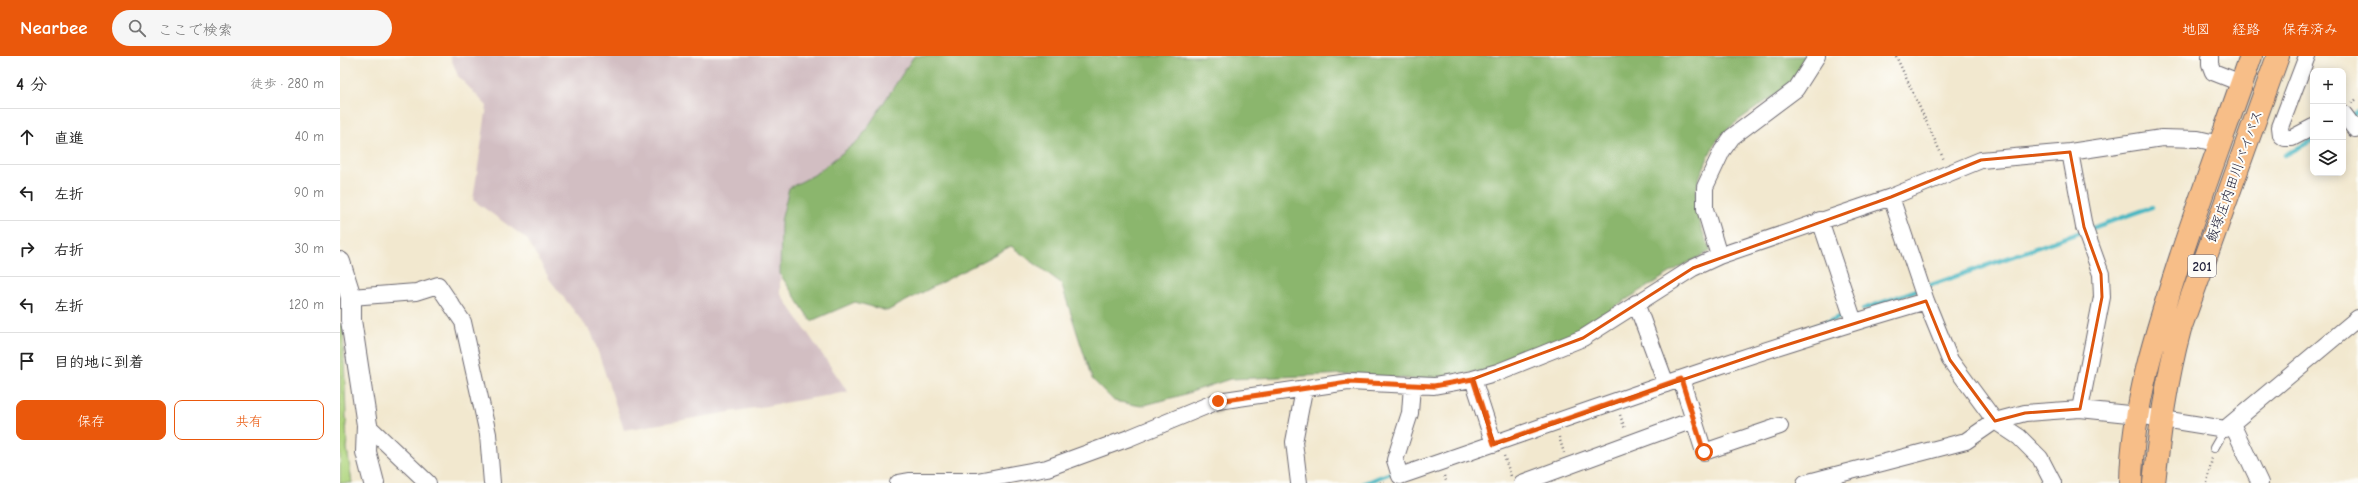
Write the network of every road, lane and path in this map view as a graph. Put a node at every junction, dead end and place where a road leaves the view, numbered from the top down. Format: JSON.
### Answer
{"nodes":[{"id":1,"x":1817,"y":56,"type":"edge"},
{"id":2,"x":1896,"y":56,"type":"edge"},
{"id":3,"x":2210,"y":56,"type":"edge"},
{"id":4,"x":2251,"y":56,"type":"edge"},
{"id":5,"x":2278,"y":56,"type":"edge"},
{"id":6,"x":2307,"y":56,"type":"edge"},
{"id":7,"x":2241,"y":83,"type":"junction"},
{"id":8,"x":2310,"y":129,"type":"edge"},
{"id":9,"x":2220,"y":144,"type":"junction"},
{"id":10,"x":2070,"y":152,"type":"junction"},
{"id":11,"x":1949,"y":171,"type":"junction"},
{"id":12,"x":1891,"y":197,"type":"junction"},
{"id":13,"x":1820,"y":220,"type":"junction"},
{"id":14,"x":1719,"y":256,"type":"junction"},
{"id":15,"x":340,"y":262,"type":"edge"},
{"id":16,"x":1924,"y":293,"type":"junction"},
{"id":17,"x":351,"y":297,"type":"junction"},
{"id":18,"x":1636,"y":303,"type":"junction"},
{"id":19,"x":2358,"y":318,"type":"edge"},
{"id":20,"x":1854,"y":322,"type":"junction"},
{"id":21,"x":1473,"y":379,"type":"junction"},
{"id":22,"x":1681,"y":379,"type":"junction"},
{"id":23,"x":1664,"y":381,"type":"junction"},
{"id":24,"x":1412,"y":385,"type":"junction"},
{"id":25,"x":1304,"y":390,"type":"junction"},
{"id":26,"x":1615,"y":402,"type":"junction"},
{"id":27,"x":2080,"y":409,"type":"junction"},
{"id":28,"x":2138,"y":415,"type":"junction"},
{"id":29,"x":1693,"y":420,"type":"junction"},
{"id":30,"x":2160,"y":420,"type":"junction"},
{"id":31,"x":1995,"y":421,"type":"junction"},
{"id":32,"x":1554,"y":423,"type":"junction"},
{"id":33,"x":367,"y":425,"type":"junction"},
{"id":34,"x":1780,"y":426,"type":"dead end"},
{"id":35,"x":2228,"y":426,"type":"junction"},
{"id":36,"x":1494,"y":440,"type":"junction"},
{"id":37,"x":1630,"y":444,"type":"junction"},
{"id":38,"x":2214,"y":448,"type":"joint"},
{"id":39,"x":1568,"y":466,"type":"junction"},
{"id":40,"x":1007,"y":480,"type":"edge"},
{"id":41,"x":374,"y":483,"type":"edge"},
{"id":42,"x":428,"y":483,"type":"edge"},
{"id":43,"x":492,"y":483,"type":"edge"},
{"id":44,"x":898,"y":483,"type":"edge"},
{"id":45,"x":1299,"y":483,"type":"edge"},
{"id":46,"x":1513,"y":483,"type":"edge"},
{"id":47,"x":1522,"y":483,"type":"edge"},
{"id":48,"x":1805,"y":483,"type":"edge"},
{"id":49,"x":2053,"y":483,"type":"edge"},
{"id":50,"x":2130,"y":483,"type":"edge"},
{"id":51,"x":2154,"y":483,"type":"edge"},
{"id":52,"x":2207,"y":483,"type":"edge"},
{"id":53,"x":2260,"y":483,"type":"edge"}],
"edges":[{"from":1,"to":14,"type":"street"},
{"from":2,"to":11,"type":"path"},
{"from":3,"to":7,"type":"street"},
{"from":4,"to":7,"type":"highway","name":"飯塚庄内田川バイパス","number":"201"},
{"from":5,"to":30,"type":"highway","name":"飯塚庄内田川バイパス","number":"201"},
{"from":6,"to":8,"type":"street"},
{"from":7,"to":9,"type":"highway","name":"飯塚庄内田川バイパス","number":"201"},
{"from":9,"to":10,"type":"street"},
{"from":9,"to":28,"type":"highway","name":"飯塚庄内田川バイパス","number":"201"},
{"from":10,"to":11,"type":"street"},
{"from":10,"to":27,"type":"street"},
{"from":11,"to":12,"type":"street"},
{"from":12,"to":13,"type":"street"},
{"from":12,"to":16,"type":"street"},
{"from":13,"to":14,"type":"street"},
{"from":13,"to":20,"type":"street"},
{"from":14,"to":18,"type":"street"},
{"from":15,"to":17,"type":"street"},
{"from":16,"to":20,"type":"street"},
{"from":16,"to":31,"type":"street"},
{"from":17,"to":33,"type":"street"},
{"from":17,"to":43,"type":"street"},
{"from":18,"to":21,"type":"street"},
{"from":18,"to":23,"type":"street"},
{"from":19,"to":35,"type":"street"},
{"from":20,"to":22,"type":"street"},
{"from":21,"to":24,"type":"street"},
{"from":21,"to":36,"type":"street"},
{"from":22,"to":23,"type":"street"},
{"from":22,"to":29,"type":"street"},
{"from":23,"to":26,"type":"street"},
{"from":24,"to":25,"type":"street"},
{"from":24,"to":36,"type":"street"},
{"from":25,"to":40,"type":"street"},
{"from":25,"to":45,"type":"street"},
{"from":26,"to":32,"type":"street"},
{"from":26,"to":37,"type":"path"},
{"from":27,"to":28,"type":"street"},
{"from":27,"to":31,"type":"street"},
{"from":28,"to":30,"type":"street"},
{"from":28,"to":50,"type":"highway","name":"飯塚庄内田川バイパス","number":"201"},
{"from":29,"to":34,"type":"street"},
{"from":29,"to":37,"type":"street"},
{"from":30,"to":35,"type":"street"},
{"from":30,"to":51,"type":"highway","name":"飯塚庄内田川バイパス","number":"201"},
{"from":31,"to":48,"type":"street"},
{"from":31,"to":49,"type":"street"},
{"from":32,"to":36,"type":"street"},
{"from":32,"to":39,"type":"path"},
{"from":33,"to":41,"type":"street"},
{"from":33,"to":42,"type":"street"},
{"from":35,"to":38,"type":"lane"},
{"from":35,"to":53,"type":"street"},
{"from":36,"to":46,"type":"path"},
{"from":37,"to":39,"type":"street"},
{"from":38,"to":52,"type":"path"},
{"from":39,"to":47,"type":"street"},
{"from":40,"to":44,"type":"street"}]}
